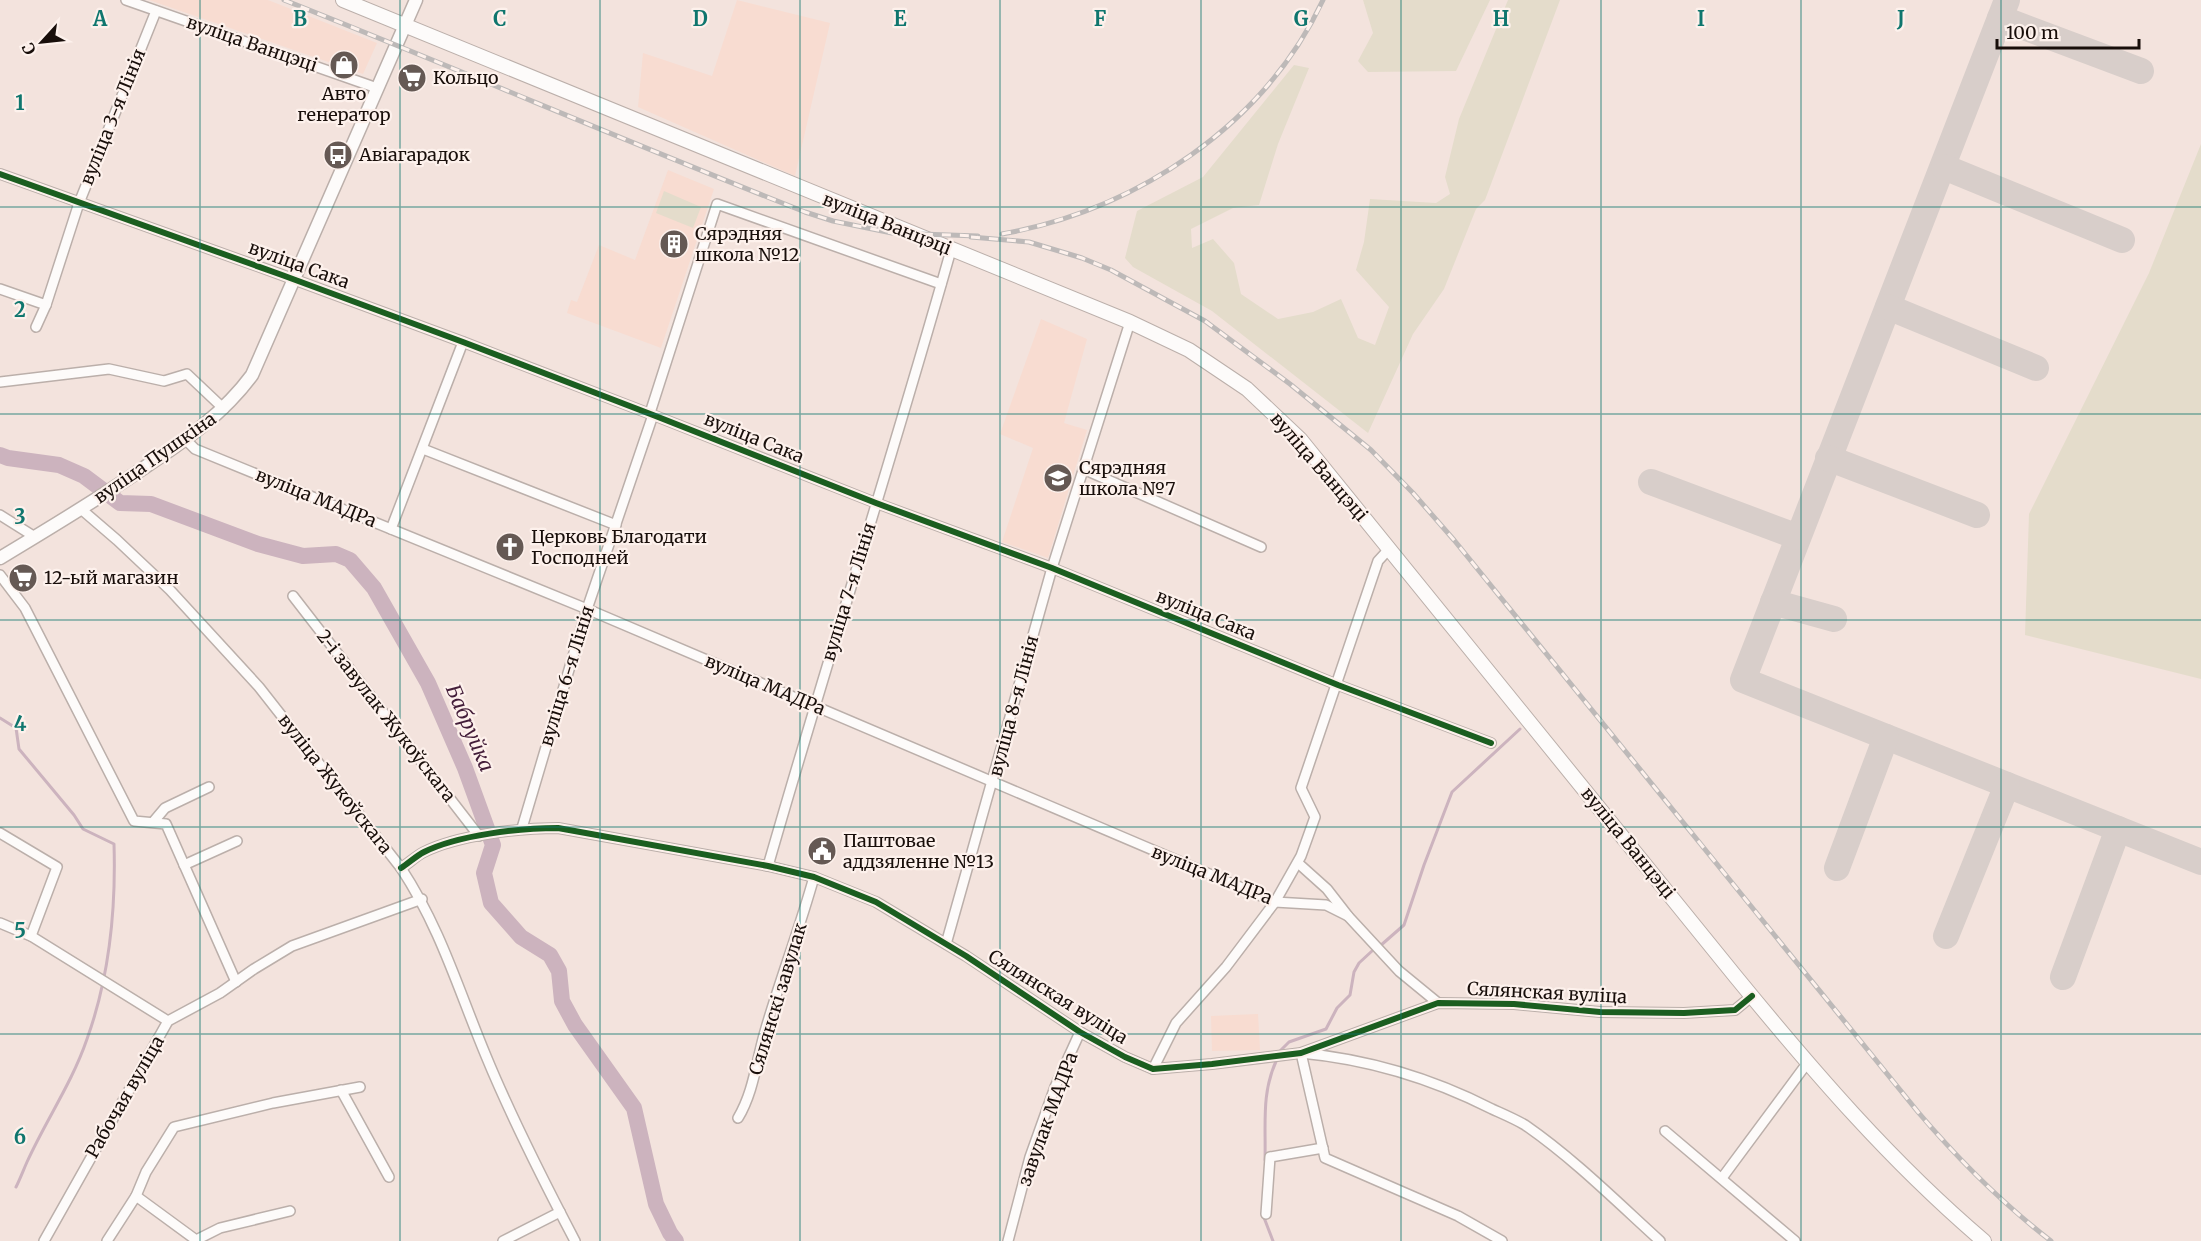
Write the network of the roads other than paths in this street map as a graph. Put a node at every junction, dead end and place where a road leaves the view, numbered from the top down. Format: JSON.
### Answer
{"nodes":[{"id":1,"x":126,"y":0,"type":"edge"},
{"id":2,"x":343,"y":0,"type":"edge"},
{"id":3,"x":416,"y":0,"type":"edge"},
{"id":4,"x":156,"y":11,"type":"junction"},
{"id":5,"x":404,"y":26,"type":"junction"},
{"id":6,"x":377,"y":88,"type":"junction"},
{"id":7,"x":0,"y":174,"type":"edge"},
{"id":8,"x":79,"y":202,"type":"junction"},
{"id":9,"x":717,"y":204,"type":"joint"},
{"id":10,"x":951,"y":250,"type":"junction"},
{"id":11,"x":294,"y":279,"type":"junction"},
{"id":12,"x":941,"y":284,"type":"junction"},
{"id":13,"x":0,"y":289,"type":"edge"},
{"id":14,"x":46,"y":305,"type":"junction"},
{"id":15,"x":1130,"y":322,"type":"junction"},
{"id":16,"x":36,"y":327,"type":"dead end"},
{"id":17,"x":463,"y":342,"type":"junction"},
{"id":18,"x":0,"y":382,"type":"edge"},
{"id":19,"x":224,"y":409,"type":"junction"},
{"id":20,"x":652,"y":414,"type":"junction"},
{"id":21,"x":186,"y":440,"type":"junction"},
{"id":22,"x":423,"y":449,"type":"junction"},
{"id":23,"x":1083,"y":470,"type":"junction"},
{"id":24,"x":876,"y":503,"type":"junction"},
{"id":25,"x":81,"y":509,"type":"junction"},
{"id":26,"x":0,"y":514,"type":"edge"},
{"id":27,"x":616,"y":525,"type":"junction"},
{"id":28,"x":391,"y":529,"type":"junction"},
{"id":29,"x":35,"y":537,"type":"junction"},
{"id":30,"x":1261,"y":547,"type":"dead end"},
{"id":31,"x":1389,"y":549,"type":"junction"},
{"id":32,"x":0,"y":558,"type":"edge"},
{"id":33,"x":1052,"y":568,"type":"junction"},
{"id":34,"x":0,"y":575,"type":"edge"},
{"id":35,"x":293,"y":596,"type":"dead end"},
{"id":36,"x":587,"y":609,"type":"junction"},
{"id":37,"x":1338,"y":685,"type":"junction"},
{"id":38,"x":813,"y":706,"type":"junction"},
{"id":39,"x":1491,"y":743,"type":"dead end"},
{"id":40,"x":992,"y":783,"type":"junction"},
{"id":41,"x":208,"y":787,"type":"dead end"},
{"id":42,"x":154,"y":821,"type":"junction"},
{"id":43,"x":522,"y":828,"type":"junction"},
{"id":44,"x":0,"y":833,"type":"edge"},
{"id":45,"x":479,"y":836,"type":"junction"},
{"id":46,"x":237,"y":841,"type":"dead end"},
{"id":47,"x":1298,"y":863,"type":"junction"},
{"id":48,"x":184,"y":865,"type":"junction"},
{"id":49,"x":768,"y":866,"type":"junction"},
{"id":50,"x":401,"y":868,"type":"junction"},
{"id":51,"x":814,"y":877,"type":"junction"},
{"id":52,"x":422,"y":899,"type":"junction"},
{"id":53,"x":1275,"y":902,"type":"junction"},
{"id":54,"x":1348,"y":916,"type":"junction"},
{"id":55,"x":0,"y":923,"type":"edge"},
{"id":56,"x":31,"y":936,"type":"junction"},
{"id":57,"x":946,"y":944,"type":"junction"},
{"id":58,"x":236,"y":982,"type":"junction"},
{"id":59,"x":1752,"y":996,"type":"junction"},
{"id":60,"x":1438,"y":1003,"type":"junction"},
{"id":61,"x":168,"y":1021,"type":"junction"},
{"id":62,"x":1080,"y":1032,"type":"junction"},
{"id":63,"x":1301,"y":1053,"type":"junction"},
{"id":64,"x":1808,"y":1062,"type":"junction"},
{"id":65,"x":1153,"y":1069,"type":"junction"},
{"id":66,"x":360,"y":1087,"type":"dead end"},
{"id":67,"x":340,"y":1090,"type":"junction"},
{"id":68,"x":738,"y":1118,"type":"dead end"},
{"id":69,"x":1665,"y":1131,"type":"dead end"},
{"id":70,"x":1323,"y":1148,"type":"junction"},
{"id":71,"x":389,"y":1177,"type":"dead end"},
{"id":72,"x":1722,"y":1178,"type":"junction"},
{"id":73,"x":136,"y":1196,"type":"junction"},
{"id":74,"x":290,"y":1211,"type":"dead end"},
{"id":75,"x":560,"y":1212,"type":"junction"},
{"id":76,"x":1266,"y":1214,"type":"dead end"},
{"id":77,"x":44,"y":1241,"type":"edge"},
{"id":78,"x":107,"y":1241,"type":"edge"},
{"id":79,"x":196,"y":1241,"type":"edge"},
{"id":80,"x":503,"y":1241,"type":"edge"},
{"id":81,"x":575,"y":1241,"type":"edge"},
{"id":82,"x":1008,"y":1241,"type":"edge"},
{"id":83,"x":1502,"y":1241,"type":"edge"},
{"id":84,"x":1660,"y":1241,"type":"edge"},
{"id":85,"x":1795,"y":1241,"type":"edge"},
{"id":86,"x":1984,"y":1241,"type":"edge"}],
"edges":[{"from":1,"to":4,"type":"street","name":"вуліца Ванцэці"},
{"from":2,"to":5,"type":"main road","name":"вуліца Ванцэці"},
{"from":3,"to":5,"type":"main road","name":"вуліца Пушкіна"},
{"from":4,"to":6,"type":"street","name":"вуліца Ванцэці"},
{"from":4,"to":8,"type":"street","name":"вуліца 3-я Лінія"},
{"from":5,"to":6,"type":"main road","name":"вуліца Пушкіна"},
{"from":5,"to":10,"type":"main road","name":"вуліца Ванцэці"},
{"from":6,"to":11,"type":"main road","name":"вуліца Пушкіна"},
{"from":7,"to":8,"type":"street","name":"вуліца Сака"},
{"from":8,"to":11,"type":"street","name":"вуліца Сака"},
{"from":8,"to":14,"type":"street","name":"вуліца 3-я Лінія"},
{"from":9,"to":12,"type":"street","name":"вуліца Ванцэці"},
{"from":9,"to":20,"type":"street","name":"вуліца 6-я Лінія"},
{"from":10,"to":12,"type":"street","name":"вуліца 7-я Лінія"},
{"from":10,"to":15,"type":"main road","name":"вуліца Ванцэці"},
{"from":11,"to":17,"type":"street","name":"вуліца Сака"},
{"from":11,"to":19,"type":"main road","name":"вуліца Пушкіна"},
{"from":12,"to":24,"type":"street","name":"вуліца 7-я Лінія"},
{"from":13,"to":14,"type":"street"},
{"from":14,"to":16,"type":"street","name":"вуліца 3-я Лінія"},
{"from":15,"to":23,"type":"street","name":"вуліца 8-я Лінія"},
{"from":15,"to":31,"type":"main road","name":"вуліца Ванцэці"},
{"from":17,"to":20,"type":"street","name":"вуліца Сака"},
{"from":17,"to":22,"type":"street"},
{"from":18,"to":19,"type":"street"},
{"from":19,"to":21,"type":"main road","name":"вуліца Пушкіна"},
{"from":20,"to":24,"type":"street","name":"вуліца Сака"},
{"from":20,"to":27,"type":"street","name":"вуліца 6-я Лінія"},
{"from":21,"to":25,"type":"main road","name":"вуліца Пушкіна"},
{"from":21,"to":28,"type":"street","name":"вуліца МАДРа"},
{"from":22,"to":27,"type":"street"},
{"from":22,"to":28,"type":"street"},
{"from":23,"to":30,"type":"street"},
{"from":23,"to":33,"type":"street","name":"вуліца 8-я Лінія"},
{"from":24,"to":33,"type":"street","name":"вуліца Сака"},
{"from":24,"to":38,"type":"street","name":"вуліца 7-я Лінія"},
{"from":25,"to":29,"type":"main road","name":"вуліца Пушкіна"},
{"from":25,"to":50,"type":"street","name":"вуліца Жукоўскага"},
{"from":26,"to":29,"type":"street"},
{"from":27,"to":36,"type":"street","name":"вуліца 6-я Лінія"},
{"from":28,"to":36,"type":"street","name":"вуліца МАДРа"},
{"from":29,"to":32,"type":"main road","name":"вуліца Пушкіна"},
{"from":31,"to":37,"type":"street"},
{"from":31,"to":59,"type":"main road","name":"вуліца Ванцэці"},
{"from":33,"to":37,"type":"street","name":"вуліца Сака"},
{"from":33,"to":40,"type":"street","name":"вуліца 8-я Лінія"},
{"from":34,"to":42,"type":"street"},
{"from":35,"to":45,"type":"street","name":"2-і завулак Жукоўскага"},
{"from":36,"to":38,"type":"street","name":"вуліца МАДРа"},
{"from":36,"to":43,"type":"street","name":"вуліца 6-я Лінія"},
{"from":37,"to":39,"type":"street","name":"вуліца Сака"},
{"from":37,"to":47,"type":"street"},
{"from":38,"to":40,"type":"street","name":"вуліца МАДРа"},
{"from":38,"to":49,"type":"street","name":"вуліца 7-я Лінія"},
{"from":40,"to":53,"type":"street","name":"вуліца МАДРа"},
{"from":40,"to":57,"type":"street","name":"вуліца 8-я Лінія"},
{"from":41,"to":42,"type":"street"},
{"from":42,"to":48,"type":"street"},
{"from":43,"to":45,"type":"street","name":"Сялянская вуліца"},
{"from":43,"to":49,"type":"street","name":"Сялянская вуліца"},
{"from":44,"to":56,"type":"street"},
{"from":45,"to":50,"type":"street","name":"Сялянская вуліца"},
{"from":46,"to":48,"type":"street"},
{"from":47,"to":53,"type":"street"},
{"from":47,"to":54,"type":"street","name":"вуліца МАДРа"},
{"from":48,"to":58,"type":"street"},
{"from":49,"to":51,"type":"street","name":"Сялянская вуліца"},
{"from":50,"to":52,"type":"street","name":"вуліца Жукоўскага"},
{"from":51,"to":57,"type":"street","name":"Сялянская вуліца"},
{"from":51,"to":68,"type":"street","name":"Сялянскі завулак"},
{"from":52,"to":58,"type":"street","name":"Рабочая вуліца"},
{"from":52,"to":75,"type":"street","name":"вуліца Жукоўскага"},
{"from":53,"to":54,"type":"street","name":"вуліца МАДРа"},
{"from":53,"to":65,"type":"street"},
{"from":54,"to":60,"type":"street","name":"вуліца МАДРа"},
{"from":55,"to":56,"type":"street"},
{"from":56,"to":61,"type":"street"},
{"from":57,"to":62,"type":"street","name":"Сялянская вуліца"},
{"from":58,"to":61,"type":"street","name":"Рабочая вуліца"},
{"from":59,"to":60,"type":"street","name":"Сялянская вуліца"},
{"from":59,"to":64,"type":"main road","name":"вуліца Ванцэці"},
{"from":60,"to":63,"type":"street","name":"Сялянская вуліца"},
{"from":61,"to":77,"type":"street","name":"Рабочая вуліца"},
{"from":62,"to":65,"type":"street","name":"Сялянская вуліца"},
{"from":62,"to":82,"type":"street","name":"завулак МАДРа"},
{"from":63,"to":65,"type":"street","name":"Сялянская вуліца"},
{"from":63,"to":70,"type":"street"},
{"from":63,"to":84,"type":"street"},
{"from":64,"to":72,"type":"street"},
{"from":64,"to":86,"type":"main road","name":"вуліца Ванцэці"},
{"from":66,"to":67,"type":"street"},
{"from":67,"to":71,"type":"street"},
{"from":67,"to":73,"type":"street"},
{"from":69,"to":72,"type":"street"},
{"from":70,"to":76,"type":"street"},
{"from":70,"to":83,"type":"street"},
{"from":72,"to":85,"type":"street"},
{"from":73,"to":78,"type":"street"},
{"from":73,"to":79,"type":"street"},
{"from":74,"to":79,"type":"street"},
{"from":75,"to":80,"type":"street"},
{"from":75,"to":81,"type":"street","name":"вуліца Жукоўскага"}]}
